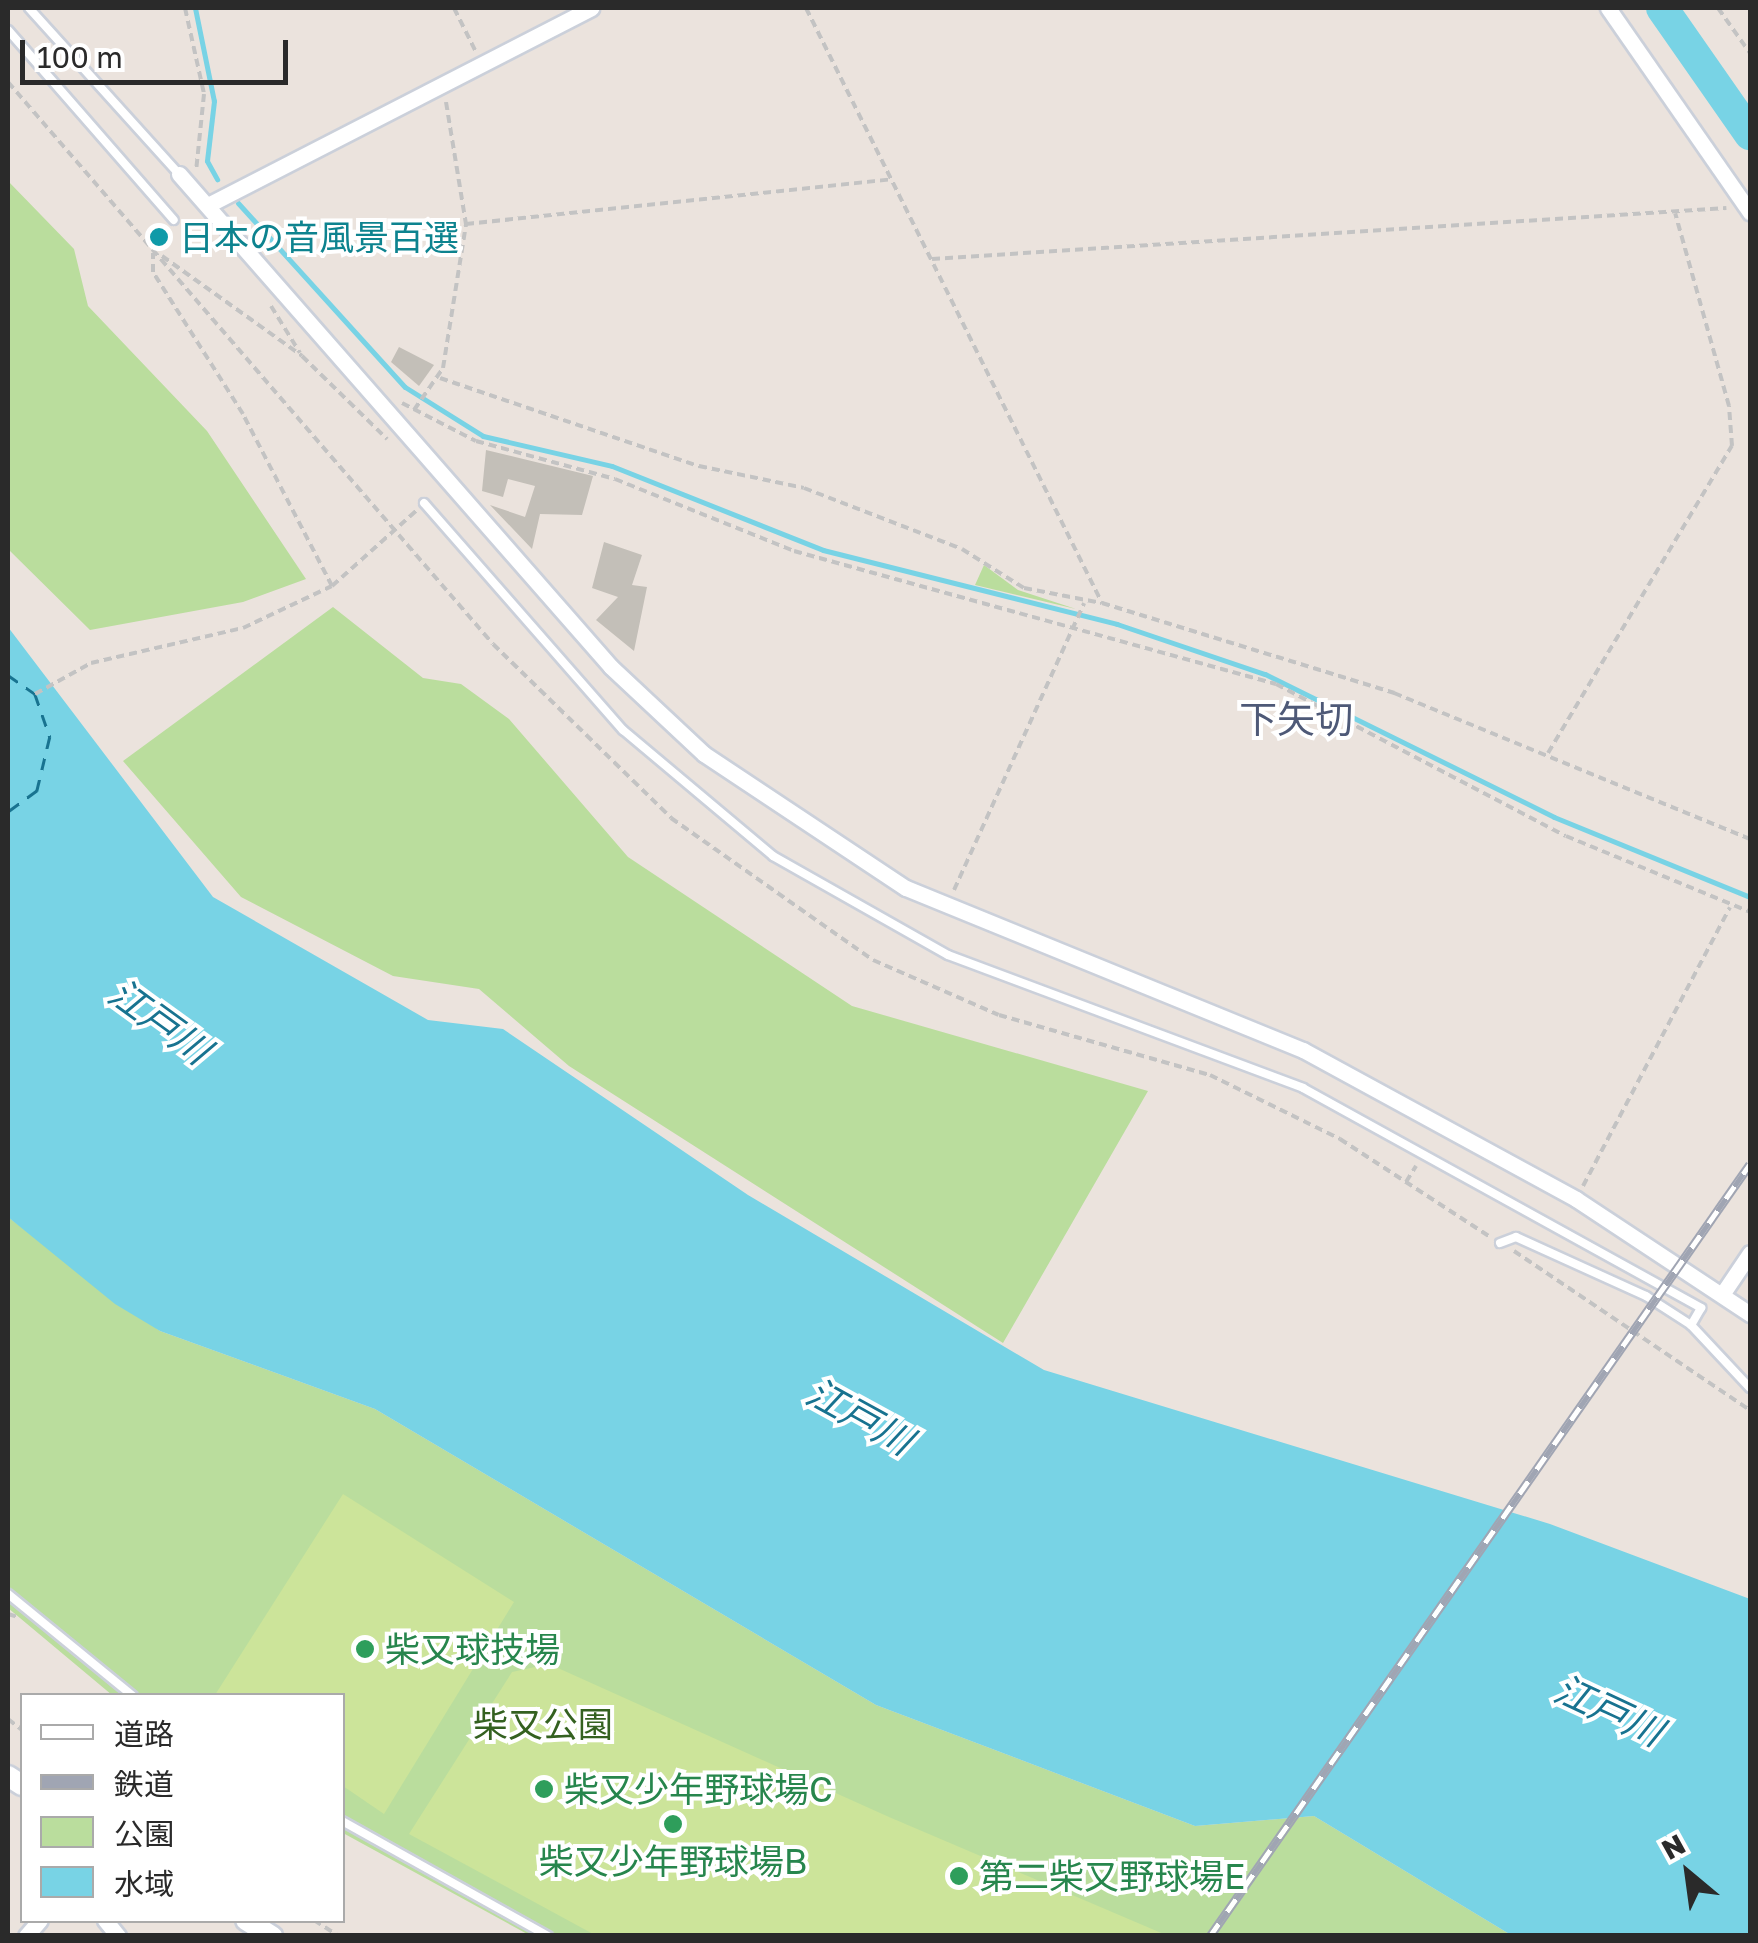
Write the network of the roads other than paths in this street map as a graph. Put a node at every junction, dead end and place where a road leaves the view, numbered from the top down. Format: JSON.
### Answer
{"nodes":[{"id":1,"x":29,"y":8,"type":"edge"},
{"id":2,"x":591,"y":8,"type":"edge"},
{"id":3,"x":1608,"y":8,"type":"edge"},
{"id":4,"x":8,"y":30,"type":"edge"},
{"id":5,"x":178,"y":174,"type":"joint"},
{"id":6,"x":208,"y":205,"type":"junction"},
{"id":7,"x":1749,"y":209,"type":"edge"},
{"id":8,"x":174,"y":220,"type":"road end"},
{"id":9,"x":424,"y":503,"type":"road end"},
{"id":10,"x":1500,"y":1243,"type":"dead end"},
{"id":11,"x":1750,"y":1253,"type":"edge"},
{"id":12,"x":1723,"y":1293,"type":"junction"},
{"id":13,"x":1701,"y":1308,"type":"junction"},
{"id":14,"x":1750,"y":1314,"type":"edge"},
{"id":15,"x":1691,"y":1324,"type":"junction"},
{"id":16,"x":1750,"y":1388,"type":"edge"},
{"id":17,"x":8,"y":1594,"type":"edge"},
{"id":18,"x":129,"y":1693,"type":"edge"},
{"id":19,"x":345,"y":1823,"type":"edge"},
{"id":20,"x":548,"y":1936,"type":"edge"}],
"edges":[{"from":1,"to":5,"type":"lane"},
{"from":2,"to":6,"type":"street"},
{"from":3,"to":7,"type":"street"},
{"from":4,"to":8,"type":"lane"},
{"from":5,"to":6,"type":"street"},
{"from":6,"to":12,"type":"street"},
{"from":9,"to":13,"type":"lane"},
{"from":10,"to":15,"type":"lane"},
{"from":11,"to":12,"type":"street"},
{"from":12,"to":13,"type":"lane"},
{"from":12,"to":14,"type":"street"},
{"from":13,"to":15,"type":"lane"},
{"from":15,"to":16,"type":"lane"},
{"from":17,"to":18,"type":"lane"},
{"from":19,"to":20,"type":"lane"}]}
